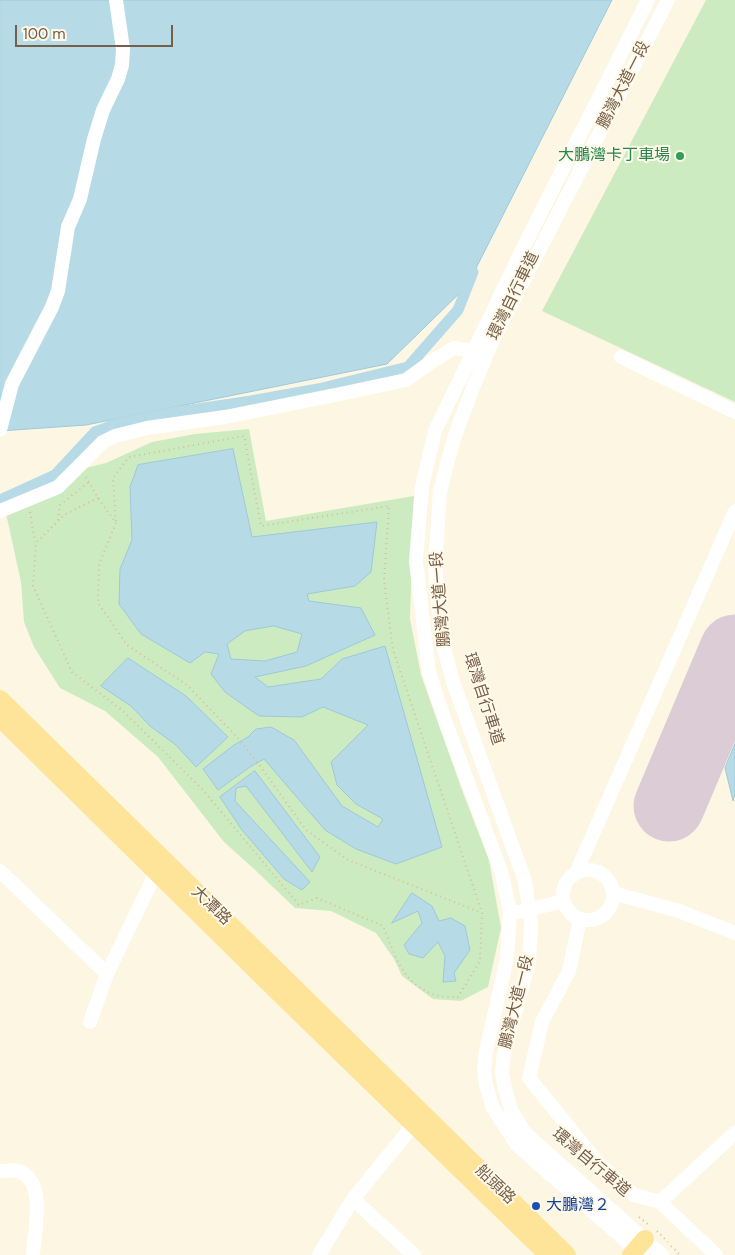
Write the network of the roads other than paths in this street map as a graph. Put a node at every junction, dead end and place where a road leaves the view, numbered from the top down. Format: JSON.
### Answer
{"nodes":[{"id":1,"x":116,"y":0,"type":"edge"},
{"id":2,"x":648,"y":0,"type":"edge"},
{"id":3,"x":668,"y":0,"type":"edge"},
{"id":4,"x":480,"y":354,"type":"junction"},
{"id":5,"x":621,"y":357,"type":"dead end"},
{"id":6,"x":735,"y":412,"type":"edge"},
{"id":7,"x":0,"y":430,"type":"edge"},
{"id":8,"x":735,"y":511,"type":"edge"},
{"id":9,"x":0,"y":512,"type":"edge"},
{"id":10,"x":0,"y":699,"type":"edge"},
{"id":11,"x":0,"y":718,"type":"edge"},
{"id":12,"x":156,"y":872,"type":"junction"},
{"id":13,"x":576,"y":873,"type":"junction"},
{"id":14,"x":1,"y":874,"type":"edge"},
{"id":15,"x":613,"y":893,"type":"junction"},
{"id":16,"x":564,"y":900,"type":"junction"},
{"id":17,"x":530,"y":910,"type":"junction"},
{"id":18,"x":510,"y":914,"type":"junction"},
{"id":19,"x":580,"y":919,"type":"junction"},
{"id":20,"x":735,"y":933,"type":"edge"},
{"id":21,"x":107,"y":974,"type":"junction"},
{"id":22,"x":90,"y":1022,"type":"dead end"},
{"id":23,"x":418,"y":1119,"type":"junction"},
{"id":24,"x":735,"y":1134,"type":"edge"},
{"id":25,"x":0,"y":1171,"type":"edge"},
{"id":26,"x":353,"y":1199,"type":"junction"},
{"id":27,"x":660,"y":1202,"type":"junction"},
{"id":28,"x":643,"y":1242,"type":"edge"},
{"id":29,"x":32,"y":1255,"type":"edge"},
{"id":30,"x":319,"y":1255,"type":"edge"},
{"id":31,"x":414,"y":1255,"type":"edge"},
{"id":32,"x":548,"y":1255,"type":"edge"},
{"id":33,"x":567,"y":1255,"type":"edge"},
{"id":34,"x":662,"y":1255,"type":"edge"},
{"id":35,"x":716,"y":1255,"type":"edge"}],
"edges":[{"from":1,"to":7,"type":"street"},
{"from":2,"to":4,"type":"street","name":"鵬灣大道一段"},
{"from":3,"to":4,"type":"street","name":"鵬灣大道一段"},
{"from":4,"to":9,"type":"street"},
{"from":4,"to":17,"type":"street","name":"鵬灣大道一段"},
{"from":4,"to":18,"type":"street","name":"鵬灣大道一段"},
{"from":5,"to":6,"type":"street"},
{"from":8,"to":13,"type":"street"},
{"from":10,"to":23,"type":"main road","name":"大潭路"},
{"from":11,"to":12,"type":"main road","name":"大潭路"},
{"from":12,"to":21,"type":"street"},
{"from":12,"to":23,"type":"main road","name":"大潭路"},
{"from":13,"to":15,"type":"street"},
{"from":13,"to":16,"type":"street"},
{"from":14,"to":21,"type":"street"},
{"from":15,"to":19,"type":"street"},
{"from":15,"to":20,"type":"street"},
{"from":16,"to":17,"type":"street"},
{"from":16,"to":19,"type":"street"},
{"from":17,"to":18,"type":"street"},
{"from":17,"to":28,"type":"street","name":"鵬灣大道一段"},
{"from":18,"to":28,"type":"street","name":"鵬灣大道一段"},
{"from":19,"to":27,"type":"street"},
{"from":21,"to":22,"type":"street"},
{"from":23,"to":26,"type":"street"},
{"from":23,"to":32,"type":"main road","name":"船頭路"},
{"from":23,"to":33,"type":"main road","name":"船頭路"},
{"from":24,"to":27,"type":"street"},
{"from":25,"to":29,"type":"street"},
{"from":26,"to":30,"type":"street"},
{"from":26,"to":31,"type":"street"},
{"from":27,"to":35,"type":"street"},
{"from":28,"to":34,"type":"street","name":"鵬灣大道一段"}]}
